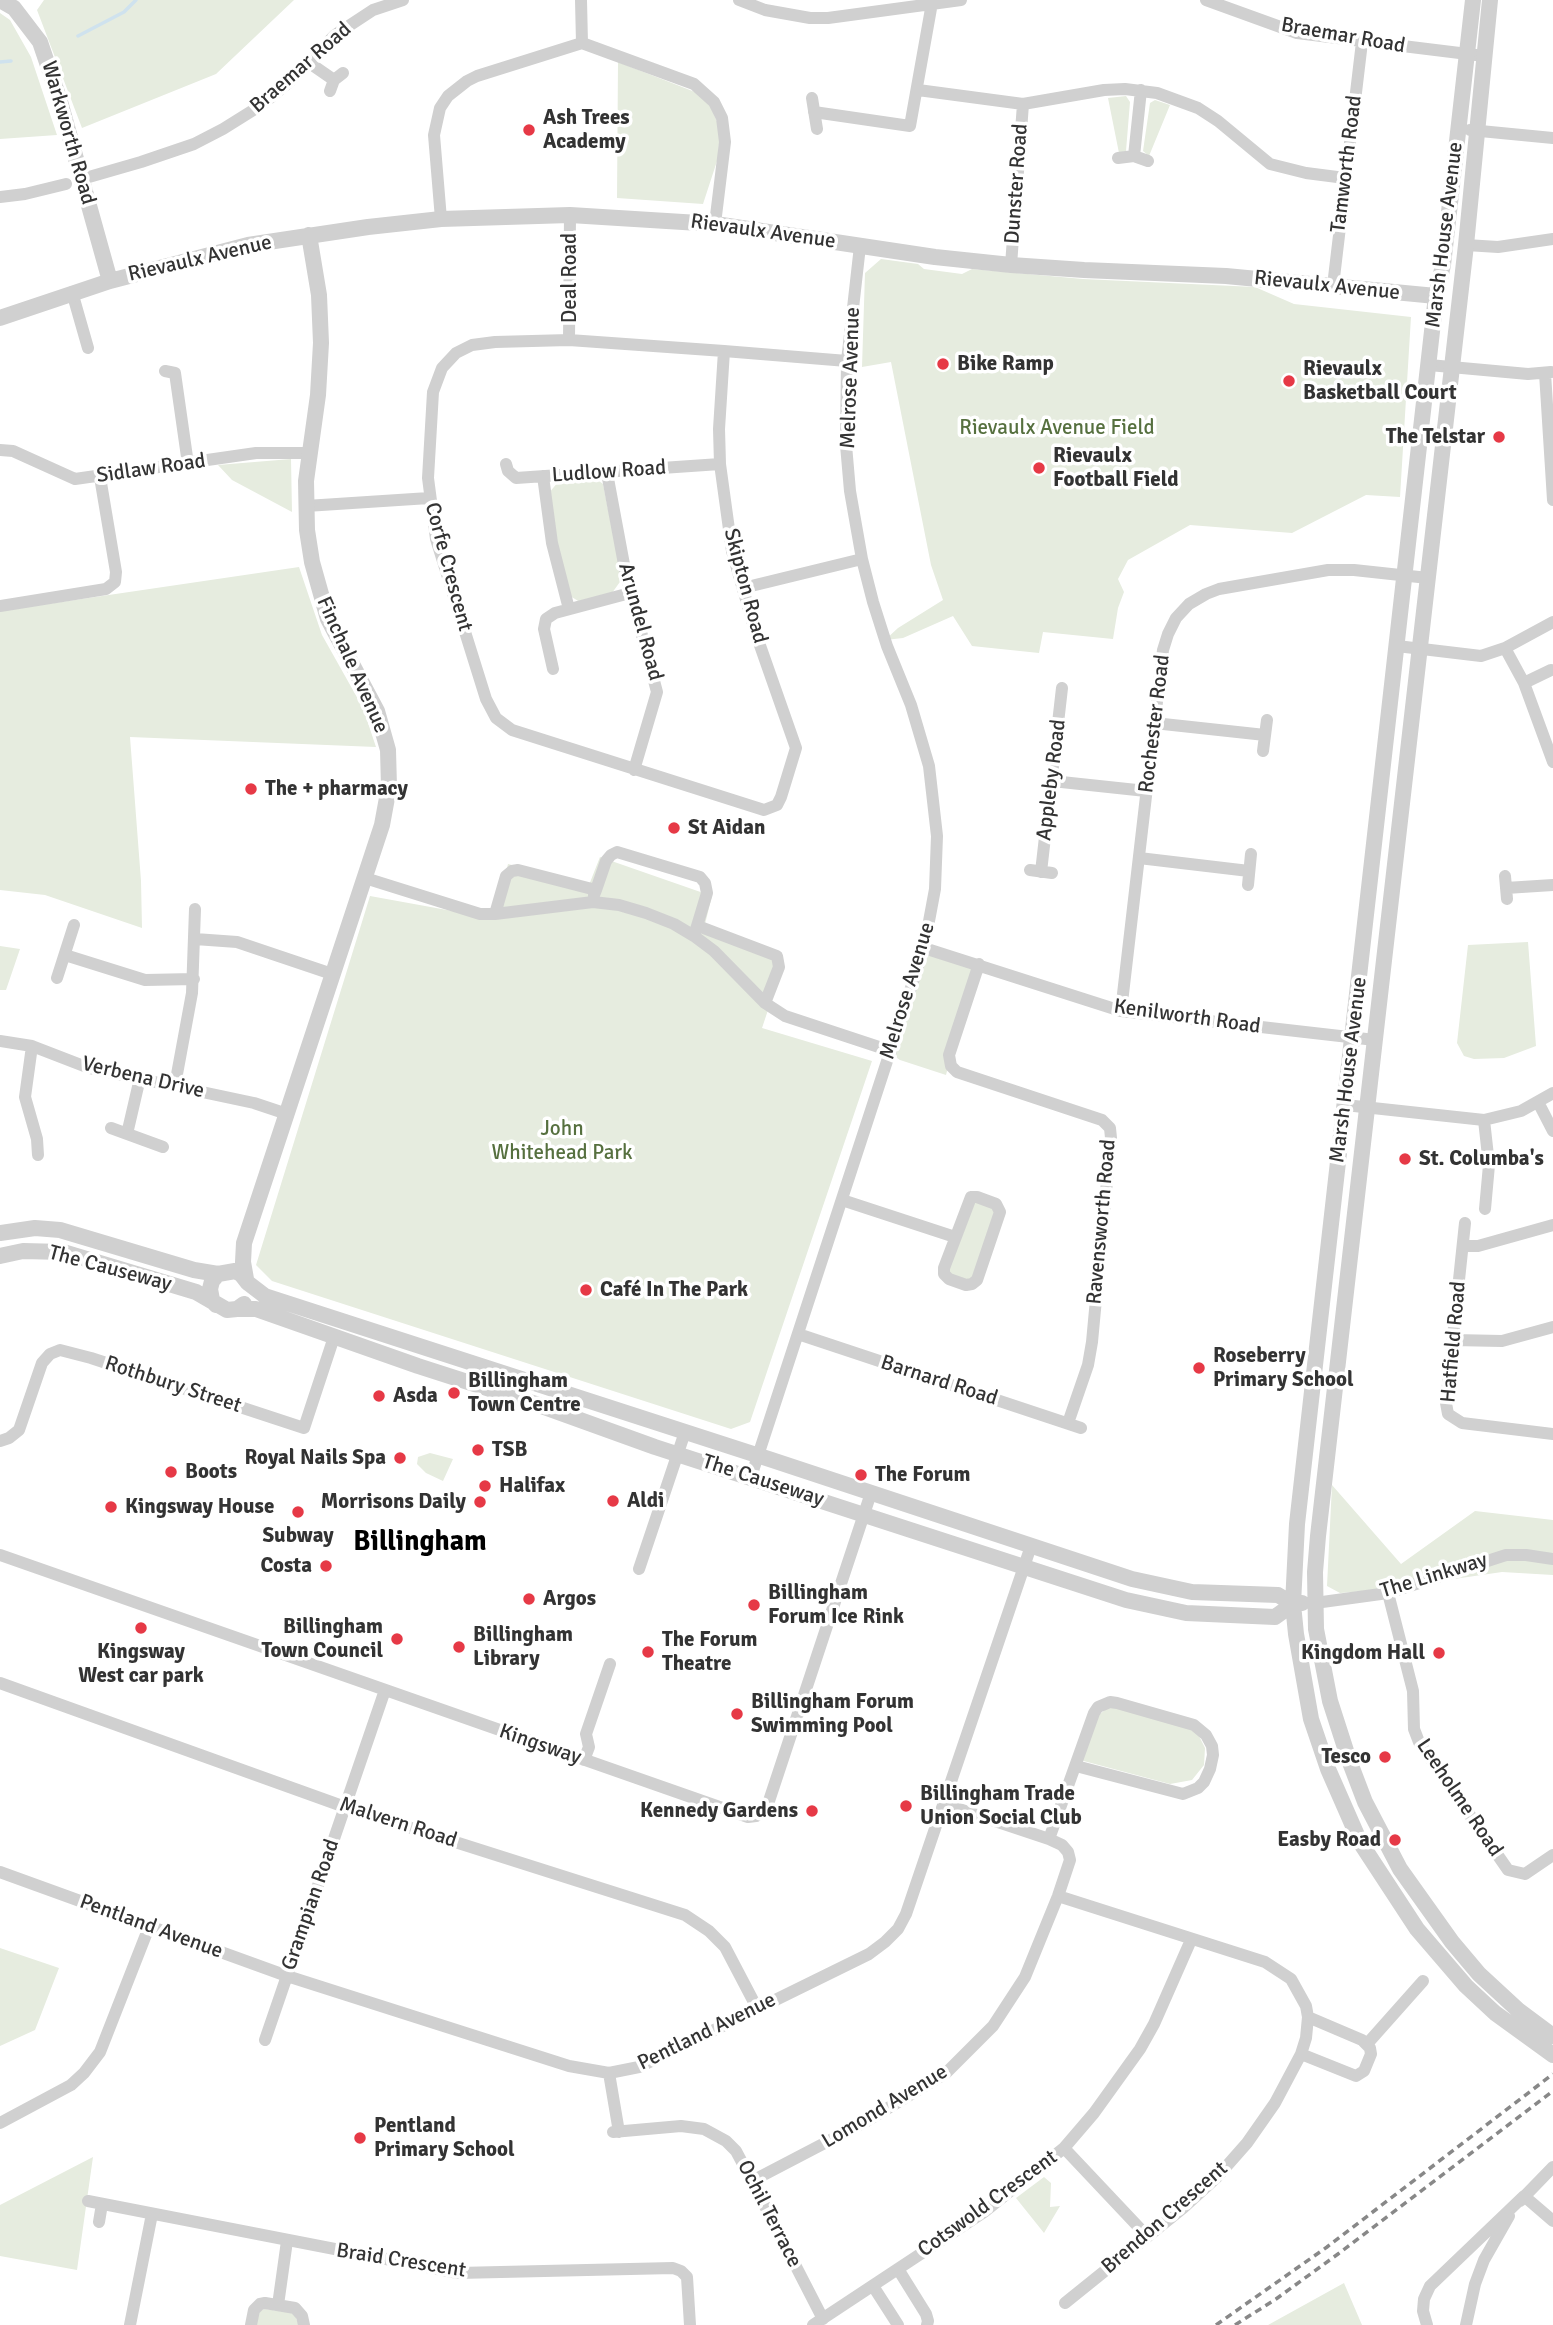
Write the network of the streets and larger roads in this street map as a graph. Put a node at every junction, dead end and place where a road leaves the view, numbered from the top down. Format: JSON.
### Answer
{"nodes":[{"id":1,"x":403,"y":0,"type":"edge"},
{"id":2,"x":581,"y":0,"type":"edge"},
{"id":3,"x":739,"y":0,"type":"edge"},
{"id":4,"x":961,"y":0,"type":"edge"},
{"id":5,"x":1206,"y":0,"type":"edge"},
{"id":6,"x":1473,"y":0,"type":"edge"},
{"id":7,"x":1490,"y":0,"type":"edge"},
{"id":8,"x":12,"y":3,"type":"edge"},
{"id":9,"x":932,"y":3,"type":"junction"},
{"id":10,"x":1362,"y":42,"type":"junction"},
{"id":11,"x":582,"y":43,"type":"junction"},
{"id":12,"x":1467,"y":55,"type":"junction"},
{"id":13,"x":1484,"y":56,"type":"junction"},
{"id":14,"x":308,"y":62,"type":"junction"},
{"id":15,"x":335,"y":81,"type":"dead end"},
{"id":16,"x":918,"y":90,"type":"junction"},
{"id":17,"x":1140,"y":90,"type":"junction"},
{"id":18,"x":812,"y":98,"type":"dead end"},
{"id":19,"x":1023,"y":104,"type":"junction"},
{"id":20,"x":814,"y":112,"type":"junction"},
{"id":21,"x":817,"y":129,"type":"dead end"},
{"id":22,"x":1459,"y":129,"type":"junction"},
{"id":23,"x":1477,"y":131,"type":"junction"},
{"id":24,"x":1553,"y":138,"type":"edge"},
{"id":25,"x":1134,"y":156,"type":"junction"},
{"id":26,"x":1118,"y":158,"type":"dead end"},
{"id":27,"x":1148,"y":162,"type":"dead end"},
{"id":28,"x":1345,"y":178,"type":"junction"},
{"id":29,"x":82,"y":179,"type":"junction"},
{"id":30,"x":66,"y":184,"type":"dead end"},
{"id":31,"x":0,"y":197,"type":"edge"},
{"id":32,"x":570,"y":215,"type":"junction"},
{"id":33,"x":441,"y":219,"type":"junction"},
{"id":34,"x":715,"y":224,"type":"junction"},
{"id":35,"x":309,"y":235,"type":"junction"},
{"id":36,"x":1553,"y":239,"type":"edge"},
{"id":37,"x":1466,"y":245,"type":"junction"},
{"id":38,"x":860,"y":246,"type":"junction"},
{"id":39,"x":1010,"y":265,"type":"junction"},
{"id":40,"x":110,"y":281,"type":"junction"},
{"id":41,"x":1333,"y":286,"type":"junction"},
{"id":42,"x":72,"y":292,"type":"junction"},
{"id":43,"x":1436,"y":296,"type":"junction"},
{"id":44,"x":1459,"y":299,"type":"junction"},
{"id":45,"x":0,"y":318,"type":"edge"},
{"id":46,"x":569,"y":340,"type":"junction"},
{"id":47,"x":88,"y":348,"type":"dead end"},
{"id":48,"x":724,"y":351,"type":"junction"},
{"id":49,"x":847,"y":361,"type":"junction"},
{"id":50,"x":1429,"y":365,"type":"junction"},
{"id":51,"x":1451,"y":368,"type":"junction"},
{"id":52,"x":164,"y":371,"type":"dead end"},
{"id":53,"x":1549,"y":372,"type":"edge"},
{"id":54,"x":0,"y":450,"type":"edge"},
{"id":55,"x":308,"y":453,"type":"junction"},
{"id":56,"x":188,"y":464,"type":"junction"},
{"id":57,"x":506,"y":464,"type":"dead end"},
{"id":58,"x":720,"y":464,"type":"junction"},
{"id":59,"x":607,"y":473,"type":"junction"},
{"id":60,"x":543,"y":476,"type":"junction"},
{"id":61,"x":100,"y":477,"type":"junction"},
{"id":62,"x":429,"y":498,"type":"junction"},
{"id":63,"x":1553,"y":500,"type":"edge"},
{"id":64,"x":306,"y":506,"type":"junction"},
{"id":65,"x":862,"y":559,"type":"junction"},
{"id":66,"x":1406,"y":576,"type":"junction"},
{"id":67,"x":1428,"y":578,"type":"junction"},
{"id":68,"x":743,"y":588,"type":"junction"},
{"id":69,"x":630,"y":593,"type":"junction"},
{"id":70,"x":0,"y":606,"type":"edge"},
{"id":71,"x":569,"y":608,"type":"junction"},
{"id":72,"x":1553,"y":622,"type":"edge"},
{"id":73,"x":1397,"y":646,"type":"junction"},
{"id":74,"x":1504,"y":648,"type":"junction"},
{"id":75,"x":1419,"y":649,"type":"junction"},
{"id":76,"x":553,"y":668,"type":"dead end"},
{"id":77,"x":1551,"y":670,"type":"dead end"},
{"id":78,"x":1524,"y":683,"type":"junction"},
{"id":79,"x":1063,"y":689,"type":"dead end"},
{"id":80,"x":1266,"y":720,"type":"dead end"},
{"id":81,"x":1154,"y":723,"type":"junction"},
{"id":82,"x":1265,"y":735,"type":"junction"},
{"id":83,"x":1263,"y":751,"type":"dead end"},
{"id":84,"x":1553,"y":762,"type":"edge"},
{"id":85,"x":634,"y":770,"type":"junction"},
{"id":86,"x":1052,"y":781,"type":"junction"},
{"id":87,"x":1146,"y":791,"type":"junction"},
{"id":88,"x":770,"y":809,"type":"joint"},
{"id":89,"x":1251,"y":854,"type":"dead end"},
{"id":90,"x":1139,"y":859,"type":"junction"},
{"id":91,"x":1249,"y":871,"type":"junction"},
{"id":92,"x":1041,"y":872,"type":"dead end"},
{"id":93,"x":365,"y":878,"type":"junction"},
{"id":94,"x":1248,"y":885,"type":"dead end"},
{"id":95,"x":1553,"y":885,"type":"edge"},
{"id":96,"x":1506,"y":887,"type":"dead end"},
{"id":97,"x":594,"y":896,"type":"junction"},
{"id":98,"x":195,"y":909,"type":"dead end"},
{"id":99,"x":495,"y":914,"type":"junction"},
{"id":100,"x":74,"y":925,"type":"dead end"},
{"id":101,"x":696,"y":931,"type":"junction"},
{"id":102,"x":195,"y":939,"type":"junction"},
{"id":103,"x":924,"y":947,"type":"junction"},
{"id":104,"x":65,"y":955,"type":"junction"},
{"id":105,"x":979,"y":964,"type":"junction"},
{"id":106,"x":332,"y":974,"type":"junction"},
{"id":107,"x":57,"y":978,"type":"dead end"},
{"id":108,"x":194,"y":979,"type":"junction"},
{"id":109,"x":765,"y":1003,"type":"junction"},
{"id":110,"x":1121,"y":1011,"type":"junction"},
{"id":111,"x":1353,"y":1037,"type":"junction"},
{"id":112,"x":1375,"y":1040,"type":"junction"},
{"id":113,"x":0,"y":1041,"type":"edge"},
{"id":114,"x":32,"y":1046,"type":"junction"},
{"id":115,"x":891,"y":1051,"type":"junction"},
{"id":116,"x":140,"y":1078,"type":"junction"},
{"id":117,"x":175,"y":1084,"type":"junction"},
{"id":118,"x":1553,"y":1093,"type":"edge"},
{"id":119,"x":1538,"y":1102,"type":"junction"},
{"id":120,"x":1345,"y":1105,"type":"junction"},
{"id":121,"x":1367,"y":1108,"type":"junction"},
{"id":122,"x":287,"y":1114,"type":"junction"},
{"id":123,"x":1484,"y":1120,"type":"junction"},
{"id":124,"x":111,"y":1128,"type":"dead end"},
{"id":125,"x":1553,"y":1130,"type":"edge"},
{"id":126,"x":127,"y":1134,"type":"junction"},
{"id":127,"x":163,"y":1147,"type":"dead end"},
{"id":128,"x":38,"y":1155,"type":"dead end"},
{"id":129,"x":842,"y":1200,"type":"junction"},
{"id":130,"x":1486,"y":1209,"type":"dead end"},
{"id":131,"x":1465,"y":1223,"type":"dead end"},
{"id":132,"x":1553,"y":1225,"type":"edge"},
{"id":133,"x":0,"y":1233,"type":"edge"},
{"id":134,"x":955,"y":1237,"type":"junction"},
{"id":135,"x":244,"y":1243,"type":"junction"},
{"id":136,"x":1464,"y":1246,"type":"junction"},
{"id":137,"x":0,"y":1256,"type":"edge"},
{"id":138,"x":221,"y":1273,"type":"junction"},
{"id":139,"x":247,"y":1281,"type":"junction"},
{"id":140,"x":216,"y":1305,"type":"junction"},
{"id":141,"x":237,"y":1309,"type":"junction"},
{"id":142,"x":1553,"y":1327,"type":"edge"},
{"id":143,"x":798,"y":1334,"type":"junction"},
{"id":144,"x":334,"y":1337,"type":"junction"},
{"id":145,"x":1453,"y":1340,"type":"junction"},
{"id":146,"x":1074,"y":1425,"type":"joint"},
{"id":147,"x":685,"y":1432,"type":"junction"},
{"id":148,"x":1553,"y":1434,"type":"edge"},
{"id":149,"x":0,"y":1441,"type":"edge"},
{"id":150,"x":677,"y":1454,"type":"junction"},
{"id":151,"x":758,"y":1455,"type":"junction"},
{"id":152,"x":751,"y":1477,"type":"junction"},
{"id":153,"x":870,"y":1493,"type":"junction"},
{"id":154,"x":863,"y":1514,"type":"junction"},
{"id":155,"x":1031,"y":1546,"type":"junction"},
{"id":156,"x":0,"y":1555,"type":"edge"},
{"id":157,"x":1553,"y":1559,"type":"edge"},
{"id":158,"x":1024,"y":1566,"type":"junction"},
{"id":159,"x":639,"y":1569,"type":"dead end"},
{"id":160,"x":1388,"y":1593,"type":"junction"},
{"id":161,"x":1315,"y":1603,"type":"junction"},
{"id":162,"x":1293,"y":1604,"type":"junction"},
{"id":163,"x":610,"y":1664,"type":"dead end"},
{"id":164,"x":0,"y":1683,"type":"edge"},
{"id":165,"x":385,"y":1690,"type":"junction"},
{"id":166,"x":584,"y":1760,"type":"junction"},
{"id":167,"x":1076,"y":1766,"type":"junction"},
{"id":168,"x":944,"y":1804,"type":"junction"},
{"id":169,"x":345,"y":1807,"type":"junction"},
{"id":170,"x":1049,"y":1839,"type":"junction"},
{"id":171,"x":1553,"y":1855,"type":"edge"},
{"id":172,"x":1400,"y":1869,"type":"junction"},
{"id":173,"x":0,"y":1872,"type":"edge"},
{"id":174,"x":1384,"y":1881,"type":"junction"},
{"id":175,"x":1058,"y":1896,"type":"junction"},
{"id":176,"x":149,"y":1927,"type":"junction"},
{"id":177,"x":1191,"y":1940,"type":"junction"},
{"id":178,"x":287,"y":1976,"type":"junction"},
{"id":179,"x":1424,"y":1982,"type":"dead end"},
{"id":180,"x":757,"y":2008,"type":"junction"},
{"id":181,"x":1308,"y":2017,"type":"junction"},
{"id":182,"x":265,"y":2040,"type":"dead end"},
{"id":183,"x":1367,"y":2044,"type":"junction"},
{"id":184,"x":1549,"y":2046,"type":"edge"},
{"id":185,"x":1301,"y":2054,"type":"junction"},
{"id":186,"x":608,"y":2073,"type":"junction"},
{"id":187,"x":0,"y":2123,"type":"edge"},
{"id":188,"x":1064,"y":2148,"type":"junction"},
{"id":189,"x":1553,"y":2167,"type":"edge"},
{"id":190,"x":752,"y":2181,"type":"junction"},
{"id":191,"x":1524,"y":2196,"type":"junction"},
{"id":192,"x":88,"y":2201,"type":"dead end"},
{"id":193,"x":102,"y":2204,"type":"junction"},
{"id":194,"x":152,"y":2214,"type":"junction"},
{"id":195,"x":1553,"y":2221,"type":"edge"},
{"id":196,"x":99,"y":2222,"type":"dead end"},
{"id":197,"x":1147,"y":2236,"type":"junction"},
{"id":198,"x":287,"y":2241,"type":"junction"},
{"id":199,"x":898,"y":2269,"type":"junction"},
{"id":200,"x":873,"y":2286,"type":"junction"},
{"id":201,"x":1065,"y":2303,"type":"dead end"},
{"id":202,"x":278,"y":2305,"type":"junction"},
{"id":203,"x":818,"y":2322,"type":"edge"},
{"id":204,"x":130,"y":2325,"type":"edge"},
{"id":205,"x":250,"y":2325,"type":"edge"},
{"id":206,"x":304,"y":2325,"type":"edge"},
{"id":207,"x":690,"y":2325,"type":"edge"},
{"id":208,"x":898,"y":2325,"type":"edge"},
{"id":209,"x":927,"y":2325,"type":"edge"},
{"id":210,"x":1427,"y":2325,"type":"edge"},
{"id":211,"x":1466,"y":2325,"type":"edge"}],
"edges":[{"from":1,"to":14,"type":"street","name":"Braemar Road"},
{"from":2,"to":11,"type":"street"},
{"from":3,"to":9,"type":"street"},
{"from":4,"to":9,"type":"street"},
{"from":5,"to":10,"type":"street","name":"Braemar Road"},
{"from":6,"to":12,"type":"street","name":"Marsh House Avenue"},
{"from":7,"to":13,"type":"street","name":"Marsh House Avenue"},
{"from":8,"to":29,"type":"street","name":"Warkworth Road"},
{"from":9,"to":16,"type":"street"},
{"from":10,"to":12,"type":"street","name":"Braemar Road"},
{"from":10,"to":28,"type":"street","name":"Tamworth Road"},
{"from":11,"to":33,"type":"street"},
{"from":11,"to":34,"type":"street"},
{"from":12,"to":13,"type":"street","name":"Braemar Road"},
{"from":12,"to":22,"type":"street","name":"Marsh House Avenue"},
{"from":13,"to":23,"type":"street","name":"Marsh House Avenue"},
{"from":14,"to":15,"type":"street"},
{"from":14,"to":29,"type":"street","name":"Braemar Road"},
{"from":16,"to":19,"type":"street"},
{"from":16,"to":20,"type":"street"},
{"from":17,"to":19,"type":"street"},
{"from":17,"to":25,"type":"street"},
{"from":17,"to":28,"type":"street"},
{"from":18,"to":20,"type":"street"},
{"from":19,"to":39,"type":"street","name":"Dunster Road"},
{"from":20,"to":21,"type":"street"},
{"from":22,"to":23,"type":"street"},
{"from":22,"to":43,"type":"street","name":"Marsh House Avenue"},
{"from":23,"to":24,"type":"street"},
{"from":23,"to":37,"type":"street","name":"Marsh House Avenue"},
{"from":25,"to":26,"type":"street"},
{"from":25,"to":27,"type":"street"},
{"from":28,"to":41,"type":"street","name":"Tamworth Road"},
{"from":29,"to":40,"type":"street","name":"Warkworth Road"},
{"from":30,"to":31,"type":"street"},
{"from":32,"to":33,"type":"street","name":"Rievaulx Avenue"},
{"from":32,"to":34,"type":"street","name":"Rievaulx Avenue"},
{"from":32,"to":46,"type":"street","name":"Deal Road"},
{"from":33,"to":35,"type":"street","name":"Rievaulx Avenue"},
{"from":34,"to":38,"type":"street","name":"Rievaulx Avenue"},
{"from":35,"to":40,"type":"street","name":"Rievaulx Avenue"},
{"from":35,"to":55,"type":"street","name":"Finchale Avenue"},
{"from":36,"to":37,"type":"street"},
{"from":37,"to":44,"type":"street","name":"Marsh House Avenue"},
{"from":38,"to":39,"type":"street","name":"Rievaulx Avenue"},
{"from":38,"to":49,"type":"street","name":"Melrose Avenue"},
{"from":39,"to":41,"type":"street","name":"Rievaulx Avenue"},
{"from":40,"to":42,"type":"street","name":"Rievaulx Avenue"},
{"from":41,"to":43,"type":"street","name":"Rievaulx Avenue"},
{"from":42,"to":45,"type":"street","name":"Rievaulx Avenue"},
{"from":42,"to":47,"type":"street"},
{"from":43,"to":44,"type":"street","name":"Rievaulx Avenue"},
{"from":43,"to":50,"type":"street","name":"Marsh House Avenue"},
{"from":44,"to":51,"type":"street","name":"Marsh House Avenue"},
{"from":46,"to":48,"type":"street","name":"Corfe Crescent"},
{"from":46,"to":62,"type":"street","name":"Corfe Crescent"},
{"from":48,"to":49,"type":"street","name":"Corfe Crescent"},
{"from":48,"to":58,"type":"street","name":"Skipton Road"},
{"from":49,"to":65,"type":"street","name":"Melrose Avenue"},
{"from":50,"to":51,"type":"street"},
{"from":50,"to":66,"type":"street","name":"Marsh House Avenue"},
{"from":51,"to":53,"type":"street"},
{"from":51,"to":67,"type":"street","name":"Marsh House Avenue"},
{"from":52,"to":56,"type":"street"},
{"from":53,"to":63,"type":"street"},
{"from":54,"to":61,"type":"street","name":"Sidlaw Road"},
{"from":55,"to":56,"type":"street","name":"Sidlaw Road"},
{"from":55,"to":64,"type":"street","name":"Finchale Avenue"},
{"from":56,"to":61,"type":"street","name":"Sidlaw Road"},
{"from":57,"to":60,"type":"street","name":"Ludlow Road"},
{"from":58,"to":59,"type":"street","name":"Ludlow Road"},
{"from":58,"to":68,"type":"street","name":"Skipton Road"},
{"from":59,"to":60,"type":"street","name":"Ludlow Road"},
{"from":59,"to":69,"type":"street","name":"Arundel Road"},
{"from":60,"to":71,"type":"street"},
{"from":61,"to":70,"type":"street"},
{"from":62,"to":64,"type":"street"},
{"from":62,"to":85,"type":"street","name":"Corfe Crescent"},
{"from":64,"to":93,"type":"street","name":"Finchale Avenue"},
{"from":65,"to":68,"type":"street"},
{"from":65,"to":103,"type":"street","name":"Melrose Avenue"},
{"from":66,"to":67,"type":"street","name":"Rochester Road"},
{"from":66,"to":73,"type":"street","name":"Marsh House Avenue"},
{"from":66,"to":81,"type":"street","name":"Rochester Road"},
{"from":67,"to":75,"type":"street","name":"Marsh House Avenue"},
{"from":68,"to":88,"type":"street","name":"Skipton Road"},
{"from":69,"to":71,"type":"street"},
{"from":69,"to":85,"type":"street","name":"Arundel Road"},
{"from":71,"to":76,"type":"street"},
{"from":72,"to":74,"type":"street"},
{"from":73,"to":75,"type":"street"},
{"from":73,"to":111,"type":"street","name":"Marsh House Avenue"},
{"from":74,"to":75,"type":"street"},
{"from":74,"to":78,"type":"street"},
{"from":75,"to":112,"type":"street","name":"Marsh House Avenue"},
{"from":77,"to":78,"type":"street"},
{"from":78,"to":84,"type":"street"},
{"from":79,"to":86,"type":"street","name":"Appleby Road"},
{"from":80,"to":82,"type":"street"},
{"from":81,"to":82,"type":"street"},
{"from":81,"to":87,"type":"street","name":"Rochester Road"},
{"from":82,"to":83,"type":"street"},
{"from":85,"to":88,"type":"street","name":"Corfe Crescent"},
{"from":86,"to":87,"type":"street"},
{"from":86,"to":92,"type":"street","name":"Appleby Road"},
{"from":87,"to":90,"type":"street","name":"Rochester Road"},
{"from":89,"to":91,"type":"street"},
{"from":90,"to":91,"type":"street"},
{"from":90,"to":110,"type":"street","name":"Rochester Road"},
{"from":91,"to":94,"type":"street"},
{"from":93,"to":99,"type":"street"},
{"from":93,"to":106,"type":"street","name":"Finchale Avenue"},
{"from":95,"to":96,"type":"street"},
{"from":97,"to":99,"type":"street"},
{"from":97,"to":99,"type":"street"},
{"from":97,"to":101,"type":"street"},
{"from":97,"to":101,"type":"street"},
{"from":98,"to":102,"type":"street"},
{"from":100,"to":104,"type":"street"},
{"from":101,"to":109,"type":"street"},
{"from":101,"to":109,"type":"street"},
{"from":102,"to":106,"type":"street"},
{"from":102,"to":108,"type":"street"},
{"from":103,"to":105,"type":"street","name":"Kenilworth Road"},
{"from":103,"to":115,"type":"street","name":"Melrose Avenue"},
{"from":104,"to":107,"type":"street"},
{"from":104,"to":108,"type":"street"},
{"from":105,"to":110,"type":"street","name":"Kenilworth Road"},
{"from":105,"to":146,"type":"street","name":"Ravensworth Road"},
{"from":106,"to":122,"type":"street","name":"Finchale Avenue"},
{"from":108,"to":117,"type":"street"},
{"from":109,"to":115,"type":"street"},
{"from":110,"to":111,"type":"street","name":"Kenilworth Road"},
{"from":111,"to":112,"type":"street","name":"Kenilworth Road"},
{"from":111,"to":120,"type":"street","name":"Marsh House Avenue"},
{"from":112,"to":121,"type":"street","name":"Marsh House Avenue"},
{"from":113,"to":114,"type":"street","name":"Verbena Drive"},
{"from":114,"to":116,"type":"street","name":"Verbena Drive"},
{"from":114,"to":128,"type":"street"},
{"from":115,"to":129,"type":"street","name":"Melrose Avenue"},
{"from":116,"to":117,"type":"street","name":"Verbena Drive"},
{"from":116,"to":126,"type":"street"},
{"from":117,"to":122,"type":"street","name":"Verbena Drive"},
{"from":118,"to":119,"type":"street"},
{"from":119,"to":123,"type":"street"},
{"from":119,"to":125,"type":"street"},
{"from":120,"to":121,"type":"street"},
{"from":120,"to":162,"type":"street","name":"Marsh House Avenue"},
{"from":121,"to":123,"type":"street"},
{"from":121,"to":161,"type":"street","name":"Marsh House Avenue"},
{"from":122,"to":135,"type":"street","name":"Finchale Avenue"},
{"from":123,"to":130,"type":"street"},
{"from":124,"to":126,"type":"street"},
{"from":126,"to":127,"type":"street"},
{"from":129,"to":134,"type":"street"},
{"from":129,"to":143,"type":"street","name":"Melrose Avenue"},
{"from":131,"to":136,"type":"street","name":"Hatfield Road"},
{"from":132,"to":136,"type":"street"},
{"from":133,"to":138,"type":"street","name":"The Causeway"},
{"from":134,"to":134,"type":"street"},
{"from":135,"to":138,"type":"street","name":"Finchale Avenue"},
{"from":135,"to":139,"type":"street","name":"Finchale Avenue"},
{"from":136,"to":145,"type":"street","name":"Hatfield Road"},
{"from":137,"to":140,"type":"street","name":"The Causeway"},
{"from":138,"to":139,"type":"street","name":"The Causeway"},
{"from":138,"to":140,"type":"street"},
{"from":139,"to":141,"type":"street"},
{"from":139,"to":147,"type":"street","name":"The Causeway"},
{"from":140,"to":141,"type":"street","name":"The Causeway"},
{"from":141,"to":144,"type":"street","name":"The Causeway"},
{"from":142,"to":145,"type":"street"},
{"from":143,"to":146,"type":"street","name":"Barnard Road"},
{"from":143,"to":151,"type":"street","name":"Melrose Avenue"},
{"from":144,"to":149,"type":"street","name":"Rothbury Street"},
{"from":144,"to":150,"type":"street","name":"The Causeway"},
{"from":145,"to":148,"type":"street","name":"Hatfield Road"},
{"from":147,"to":150,"type":"street"},
{"from":147,"to":151,"type":"street","name":"The Causeway"},
{"from":150,"to":152,"type":"street","name":"The Causeway"},
{"from":150,"to":159,"type":"street"},
{"from":151,"to":152,"type":"street","name":"Melrose Avenue"},
{"from":151,"to":153,"type":"street","name":"The Causeway"},
{"from":152,"to":154,"type":"street","name":"The Causeway"},
{"from":153,"to":154,"type":"street","name":"Kingsway"},
{"from":153,"to":155,"type":"street","name":"The Causeway"},
{"from":154,"to":158,"type":"street","name":"The Causeway"},
{"from":154,"to":166,"type":"street","name":"Kingsway"},
{"from":155,"to":158,"type":"street","name":"Pentland Avenue"},
{"from":155,"to":162,"type":"street","name":"The Causeway"},
{"from":156,"to":165,"type":"street","name":"Kingsway"},
{"from":157,"to":160,"type":"street","name":"The Linkway"},
{"from":158,"to":162,"type":"street","name":"The Causeway"},
{"from":158,"to":168,"type":"street","name":"Pentland Avenue"},
{"from":160,"to":161,"type":"street","name":"The Linkway"},
{"from":160,"to":171,"type":"street","name":"Leeholme Road"},
{"from":161,"to":162,"type":"street","name":"The Causeway"},
{"from":161,"to":172,"type":"street","name":"Marsh House Avenue"},
{"from":162,"to":174,"type":"street","name":"Marsh House Avenue"},
{"from":163,"to":166,"type":"street"},
{"from":164,"to":169,"type":"street","name":"Malvern Road"},
{"from":165,"to":166,"type":"street","name":"Kingsway"},
{"from":165,"to":169,"type":"street","name":"Grampian Road"},
{"from":167,"to":167,"type":"street"},
{"from":167,"to":170,"type":"street"},
{"from":168,"to":170,"type":"street"},
{"from":168,"to":180,"type":"street","name":"Pentland Avenue"},
{"from":169,"to":178,"type":"street","name":"Grampian Road"},
{"from":169,"to":180,"type":"street","name":"Malvern Road"},
{"from":170,"to":175,"type":"street","name":"Lomond Avenue"},
{"from":172,"to":174,"type":"street"},
{"from":172,"to":184,"type":"street","name":"Marsh House Avenue"},
{"from":173,"to":176,"type":"street","name":"Pentland Avenue"},
{"from":174,"to":184,"type":"street","name":"Marsh House Avenue"},
{"from":175,"to":177,"type":"street"},
{"from":175,"to":190,"type":"street","name":"Lomond Avenue"},
{"from":176,"to":178,"type":"street","name":"Pentland Avenue"},
{"from":176,"to":187,"type":"street"},
{"from":177,"to":181,"type":"street"},
{"from":177,"to":188,"type":"street","name":"Cotswold Crescent"},
{"from":178,"to":182,"type":"street","name":"Grampian Road"},
{"from":178,"to":186,"type":"street","name":"Pentland Avenue"},
{"from":179,"to":183,"type":"street"},
{"from":180,"to":186,"type":"street","name":"Pentland Avenue"},
{"from":181,"to":183,"type":"street"},
{"from":181,"to":185,"type":"street","name":"Brendon Crescent"},
{"from":183,"to":185,"type":"street"},
{"from":185,"to":197,"type":"street","name":"Brendon Crescent"},
{"from":186,"to":190,"type":"street","name":"Ochil Terrace"},
{"from":188,"to":197,"type":"street"},
{"from":188,"to":199,"type":"street","name":"Cotswold Crescent"},
{"from":189,"to":191,"type":"street"},
{"from":190,"to":203,"type":"street","name":"Ochil Terrace"},
{"from":191,"to":195,"type":"street"},
{"from":191,"to":210,"type":"street"},
{"from":191,"to":211,"type":"street"},
{"from":192,"to":193,"type":"street","name":"Braid Crescent"},
{"from":193,"to":194,"type":"street","name":"Braid Crescent"},
{"from":193,"to":196,"type":"street"},
{"from":194,"to":198,"type":"street","name":"Braid Crescent"},
{"from":194,"to":204,"type":"street"},
{"from":197,"to":201,"type":"street","name":"Brendon Crescent"},
{"from":198,"to":202,"type":"street"},
{"from":198,"to":207,"type":"street","name":"Braid Crescent"},
{"from":199,"to":200,"type":"street","name":"Cotswold Crescent"},
{"from":199,"to":209,"type":"street"},
{"from":200,"to":203,"type":"street","name":"Cotswold Crescent"},
{"from":200,"to":208,"type":"street"},
{"from":202,"to":205,"type":"street"},
{"from":202,"to":206,"type":"street"}]}
